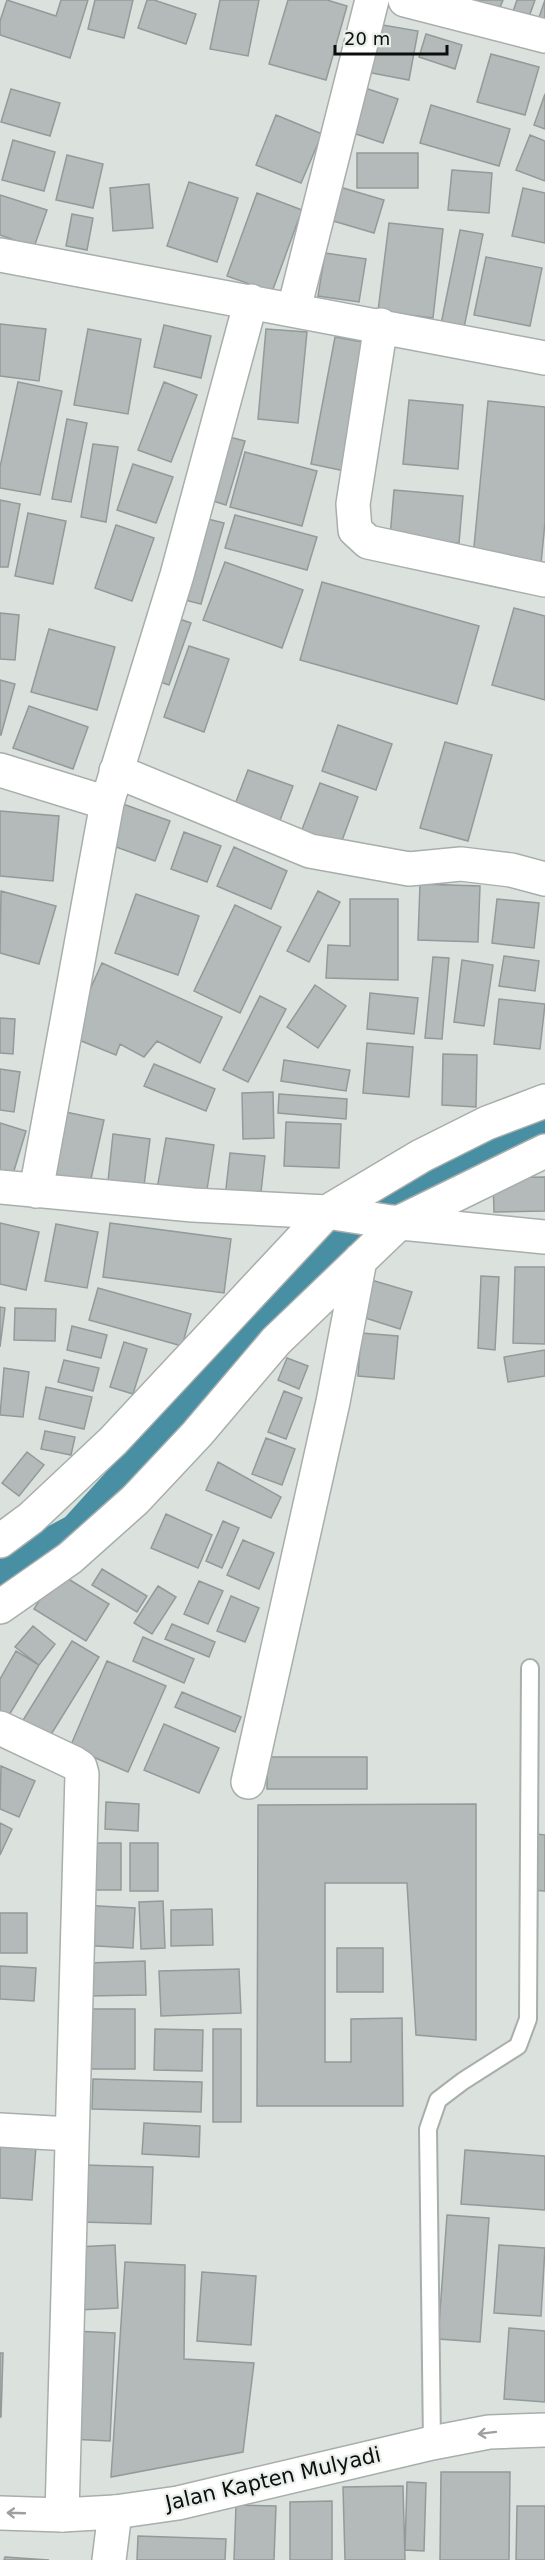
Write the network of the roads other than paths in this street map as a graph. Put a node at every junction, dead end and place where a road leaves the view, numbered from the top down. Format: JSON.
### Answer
{"nodes":[{"id":1,"x":372,"y":0,"type":"edge"},
{"id":2,"x":405,"y":0,"type":"edge"},
{"id":3,"x":545,"y":36,"type":"edge"},
{"id":4,"x":0,"y":255,"type":"edge"},
{"id":5,"x":251,"y":301,"type":"junction"},
{"id":6,"x":294,"y":309,"type":"junction"},
{"id":7,"x":381,"y":325,"type":"junction"},
{"id":8,"x":545,"y":358,"type":"edge"},
{"id":9,"x":545,"y":580,"type":"edge"},
{"id":10,"x":0,"y":770,"type":"edge"},
{"id":11,"x":116,"y":771,"type":"junction"},
{"id":12,"x":106,"y":803,"type":"junction"},
{"id":13,"x":545,"y":879,"type":"edge"},
{"id":14,"x":545,"y":1101,"type":"edge"},
{"id":15,"x":545,"y":1151,"type":"edge"},
{"id":16,"x":0,"y":1187,"type":"edge"},
{"id":17,"x":36,"y":1191,"type":"junction"},
{"id":18,"x":333,"y":1214,"type":"junction"},
{"id":19,"x":396,"y":1222,"type":"junction"},
{"id":20,"x":545,"y":1237,"type":"edge"},
{"id":21,"x":360,"y":1260,"type":"junction"},
{"id":22,"x":0,"y":1541,"type":"edge"},
{"id":23,"x":0,"y":1607,"type":"edge"},
{"id":24,"x":530,"y":1668,"type":"dead end"},
{"id":25,"x":0,"y":1728,"type":"edge"},
{"id":26,"x":248,"y":1782,"type":"dead end"},
{"id":27,"x":0,"y":2130,"type":"edge"},
{"id":28,"x":70,"y":2134,"type":"junction"},
{"id":29,"x":545,"y":2430,"type":"edge"},
{"id":30,"x":432,"y":2443,"type":"junction"},
{"id":31,"x":115,"y":2512,"type":"junction"},
{"id":32,"x":0,"y":2513,"type":"edge"},
{"id":33,"x":62,"y":2515,"type":"junction"},
{"id":34,"x":109,"y":2560,"type":"edge"}],
"edges":[{"from":1,"to":6,"type":"street"},
{"from":2,"to":3,"type":"street"},
{"from":4,"to":5,"type":"street"},
{"from":5,"to":6,"type":"street"},
{"from":5,"to":11,"type":"street"},
{"from":6,"to":7,"type":"street"},
{"from":7,"to":8,"type":"street"},
{"from":7,"to":9,"type":"street"},
{"from":10,"to":12,"type":"street"},
{"from":11,"to":12,"type":"street"},
{"from":11,"to":13,"type":"street"},
{"from":12,"to":17,"type":"street"},
{"from":14,"to":18,"type":"street"},
{"from":15,"to":19,"type":"street"},
{"from":16,"to":17,"type":"street"},
{"from":17,"to":18,"type":"street"},
{"from":18,"to":19,"type":"street"},
{"from":18,"to":22,"type":"street"},
{"from":19,"to":20,"type":"street"},
{"from":19,"to":21,"type":"street"},
{"from":21,"to":23,"type":"street"},
{"from":21,"to":26,"type":"street"},
{"from":24,"to":30,"type":"lane"},
{"from":25,"to":28,"type":"street"},
{"from":27,"to":28,"type":"street"},
{"from":28,"to":33,"type":"street"},
{"from":29,"to":30,"type":"street","name":"Jalan Kapten Mulyadi","one_way":true},
{"from":30,"to":31,"type":"street","name":"Jalan Kapten Mulyadi"},
{"from":31,"to":33,"type":"street","name":"Jalan Kapten Mulyadi"},
{"from":31,"to":34,"type":"street"},
{"from":33,"to":32,"type":"street","name":"Jalan Kapten Mulyadi","one_way":true}]}
